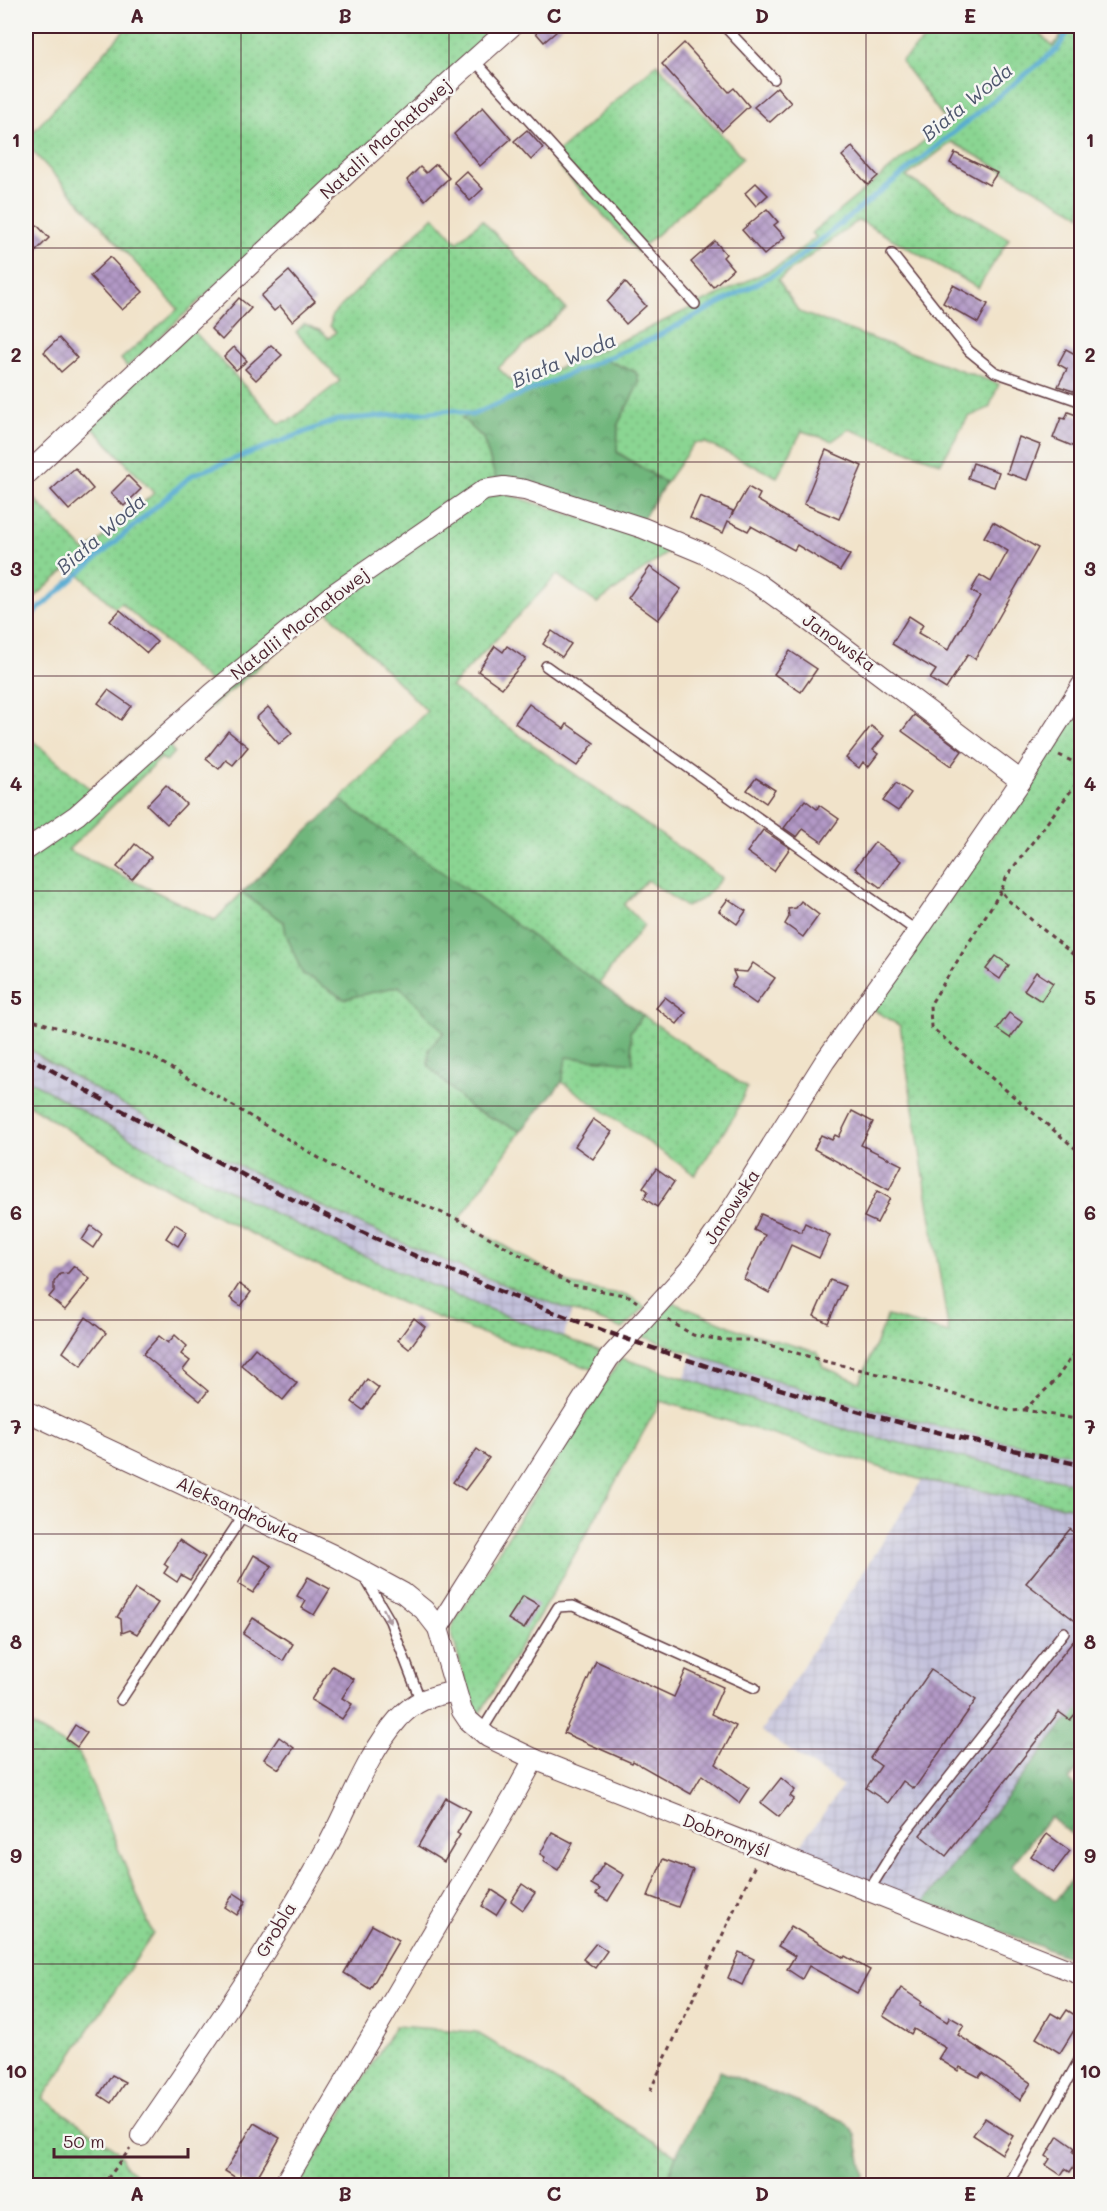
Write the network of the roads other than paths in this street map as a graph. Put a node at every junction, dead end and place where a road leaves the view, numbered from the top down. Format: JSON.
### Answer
{"nodes":[{"id":1,"x":512,"y":26,"type":"edge"},
{"id":2,"x":724,"y":26,"type":"edge"},
{"id":3,"x":474,"y":60,"type":"junction"},
{"id":4,"x":774,"y":79,"type":"dead end"},
{"id":5,"x":892,"y":254,"type":"dead end"},
{"id":6,"x":695,"y":304,"type":"dead end"},
{"id":7,"x":1082,"y":402,"type":"edge"},
{"id":8,"x":26,"y":476,"type":"edge"},
{"id":9,"x":643,"y":528,"type":"joint"},
{"id":10,"x":546,"y":666,"type":"dead end"},
{"id":11,"x":1082,"y":685,"type":"edge"},
{"id":12,"x":1021,"y":781,"type":"junction"},
{"id":13,"x":26,"y":850,"type":"edge"},
{"id":14,"x":918,"y":932,"type":"junction"},
{"id":15,"x":26,"y":1411,"type":"edge"},
{"id":16,"x":244,"y":1514,"type":"junction"},
{"id":17,"x":356,"y":1566,"type":"junction"},
{"id":18,"x":438,"y":1628,"type":"junction"},
{"id":19,"x":1064,"y":1632,"type":"dead end"},
{"id":20,"x":755,"y":1689,"type":"dead end"},
{"id":21,"x":455,"y":1691,"type":"junction"},
{"id":22,"x":420,"y":1699,"type":"junction"},
{"id":23,"x":121,"y":1700,"type":"dead end"},
{"id":24,"x":480,"y":1732,"type":"junction"},
{"id":25,"x":534,"y":1759,"type":"junction"},
{"id":26,"x":868,"y":1892,"type":"junction"},
{"id":27,"x":1082,"y":1975,"type":"edge"},
{"id":28,"x":1082,"y":2055,"type":"edge"},
{"id":29,"x":141,"y":2136,"type":"road end"},
{"id":30,"x":283,"y":2186,"type":"edge"},
{"id":31,"x":1008,"y":2186,"type":"edge"}],
"edges":[{"from":1,"to":3,"type":"street","name":"Natalii Machałowej"},
{"from":2,"to":4,"type":"lane"},
{"from":3,"to":6,"type":"lane"},
{"from":3,"to":8,"type":"street","name":"Natalii Machałowej"},
{"from":5,"to":7,"type":"lane"},
{"from":9,"to":12,"type":"street","name":"Janowska"},
{"from":9,"to":13,"type":"street","name":"Natalii Machałowej"},
{"from":10,"to":14,"type":"lane"},
{"from":11,"to":12,"type":"street","name":"Janowska"},
{"from":12,"to":14,"type":"street","name":"Janowska"},
{"from":14,"to":18,"type":"street","name":"Janowska"},
{"from":15,"to":16,"type":"street","name":"Aleksandrówka"},
{"from":16,"to":17,"type":"street","name":"Aleksandrówka"},
{"from":16,"to":23,"type":"lane"},
{"from":17,"to":18,"type":"street","name":"Aleksandrówka"},
{"from":17,"to":22,"type":"lane","one_way":true},
{"from":18,"to":21,"type":"street","name":"Dobromyśl"},
{"from":19,"to":26,"type":"lane"},
{"from":20,"to":24,"type":"lane"},
{"from":21,"to":22,"type":"street"},
{"from":21,"to":24,"type":"street","name":"Dobromyśl"},
{"from":22,"to":29,"type":"street","name":"Grobla"},
{"from":24,"to":25,"type":"street","name":"Dobromyśl"},
{"from":25,"to":26,"type":"street","name":"Dobromyśl"},
{"from":25,"to":30,"type":"street"},
{"from":26,"to":27,"type":"street","name":"Dobromyśl"},
{"from":28,"to":31,"type":"lane"}]}
